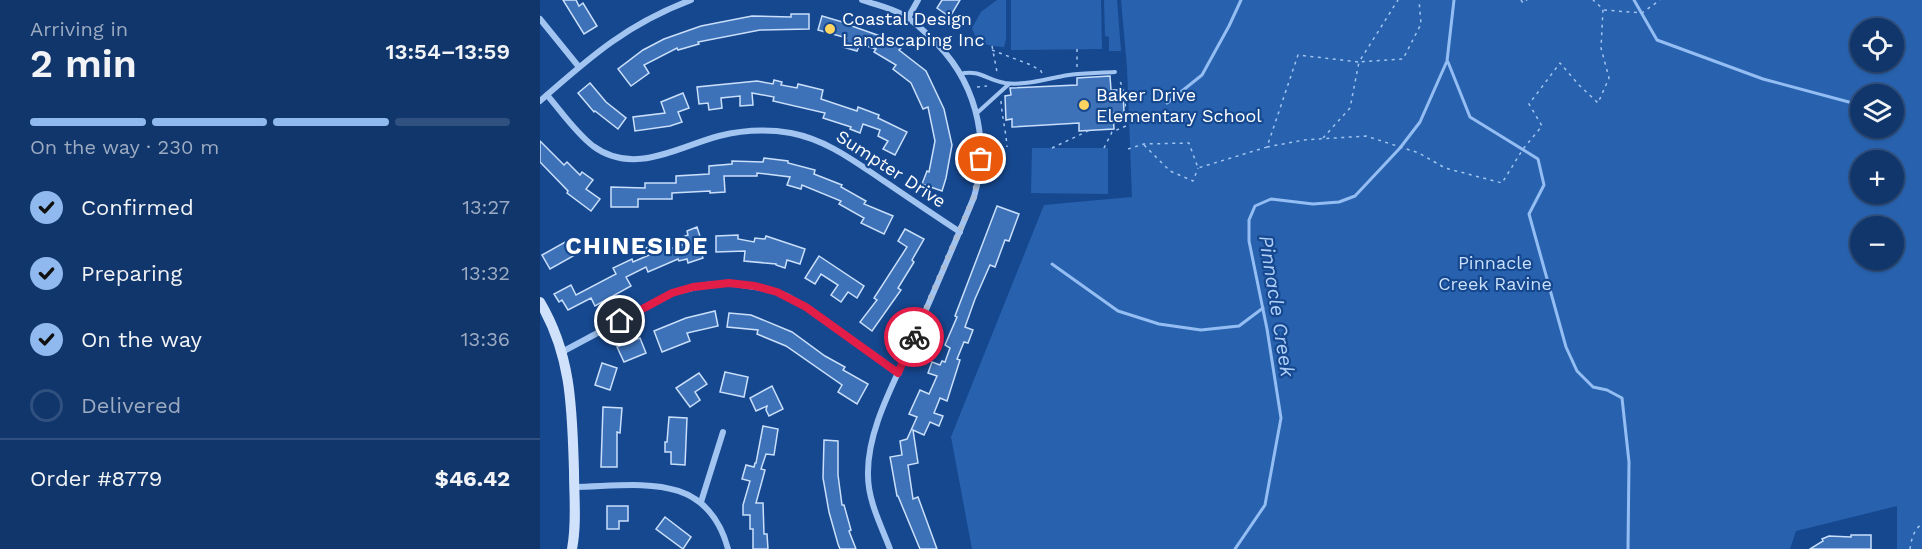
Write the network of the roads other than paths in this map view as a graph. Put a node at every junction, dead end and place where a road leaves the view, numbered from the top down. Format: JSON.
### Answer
{"nodes":[{"id":1,"x":691,"y":0,"type":"edge"},
{"id":2,"x":862,"y":0,"type":"edge"},
{"id":3,"x":918,"y":0,"type":"edge"},
{"id":4,"x":908,"y":18,"type":"junction"},
{"id":5,"x":540,"y":19,"type":"edge"},
{"id":6,"x":579,"y":67,"type":"junction"},
{"id":7,"x":1115,"y":72,"type":"road end"},
{"id":8,"x":960,"y":74,"type":"junction"},
{"id":9,"x":1009,"y":84,"type":"junction"},
{"id":10,"x":547,"y":94,"type":"junction"},
{"id":11,"x":540,"y":101,"type":"edge"},
{"id":12,"x":977,"y":113,"type":"junction"},
{"id":13,"x":960,"y":232,"type":"junction"},
{"id":14,"x":540,"y":302,"type":"edge"},
{"id":15,"x":562,"y":352,"type":"junction"},
{"id":16,"x":898,"y":373,"type":"junction"},
{"id":17,"x":723,"y":432,"type":"dead end"},
{"id":18,"x":574,"y":487,"type":"junction"},
{"id":19,"x":700,"y":502,"type":"junction"},
{"id":20,"x":572,"y":549,"type":"edge"},
{"id":21,"x":728,"y":549,"type":"edge"},
{"id":22,"x":890,"y":549,"type":"edge"}],
"edges":[{"from":1,"to":6,"type":"street"},
{"from":2,"to":4,"type":"street"},
{"from":3,"to":4,"type":"street"},
{"from":4,"to":8,"type":"street"},
{"from":5,"to":6,"type":"street"},
{"from":6,"to":10,"type":"street"},
{"from":7,"to":9,"type":"lane"},
{"from":8,"to":9,"type":"lane"},
{"from":8,"to":12,"type":"street"},
{"from":9,"to":12,"type":"lane"},
{"from":10,"to":11,"type":"street"},
{"from":10,"to":13,"type":"street","name":"Sumpter Drive"},
{"from":12,"to":13,"type":"street"},
{"from":13,"to":16,"type":"street"},
{"from":14,"to":15,"type":"street"},
{"from":15,"to":16,"type":"street"},
{"from":15,"to":18,"type":"street"},
{"from":16,"to":22,"type":"street"},
{"from":17,"to":19,"type":"street"},
{"from":18,"to":19,"type":"street"},
{"from":18,"to":20,"type":"street"},
{"from":19,"to":21,"type":"street"}]}
